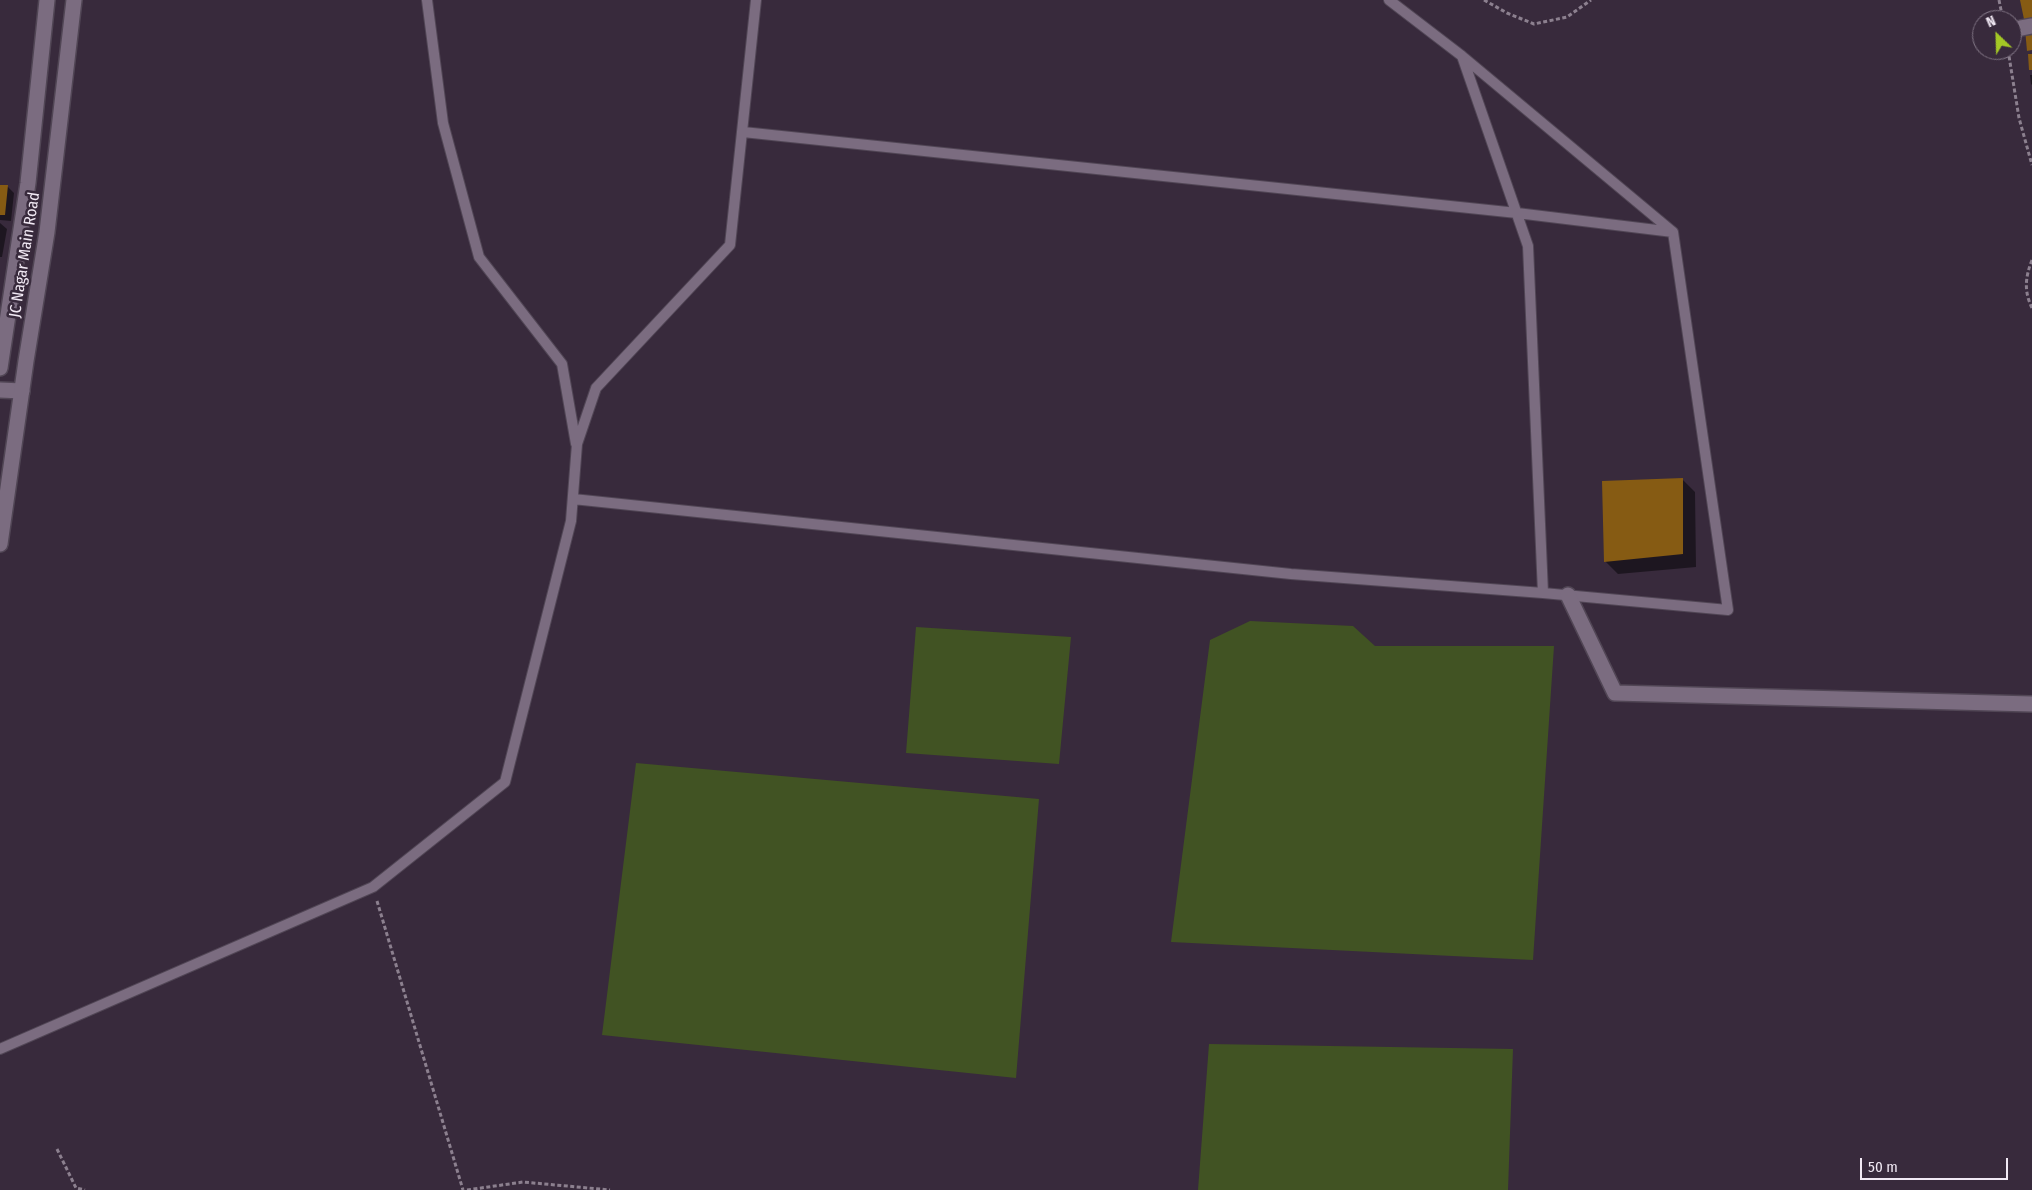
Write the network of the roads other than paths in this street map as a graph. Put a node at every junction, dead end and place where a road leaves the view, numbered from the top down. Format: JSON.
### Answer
{"nodes":[{"id":1,"x":46,"y":0,"type":"edge"},
{"id":2,"x":74,"y":0,"type":"edge"},
{"id":3,"x":427,"y":0,"type":"edge"},
{"id":4,"x":756,"y":0,"type":"edge"},
{"id":5,"x":1390,"y":0,"type":"edge"},
{"id":6,"x":1462,"y":56,"type":"junction"},
{"id":7,"x":743,"y":132,"type":"junction"},
{"id":8,"x":1517,"y":213,"type":"junction"},
{"id":9,"x":1673,"y":232,"type":"junction"},
{"id":10,"x":0,"y":368,"type":"edge"},
{"id":11,"x":0,"y":390,"type":"edge"},
{"id":12,"x":22,"y":392,"type":"junction"},
{"id":13,"x":577,"y":444,"type":"junction"},
{"id":14,"x":573,"y":499,"type":"junction"},
{"id":15,"x":0,"y":544,"type":"edge"},
{"id":16,"x":1543,"y":593,"type":"junction"},
{"id":17,"x":1568,"y":595,"type":"junction"},
{"id":18,"x":2032,"y":704,"type":"edge"},
{"id":19,"x":0,"y":1049,"type":"edge"}],
"edges":[{"from":1,"to":10,"type":"main road","name":"JC Nagar Main Road"},
{"from":2,"to":12,"type":"main road","name":"JC Nagar Main Road"},
{"from":3,"to":13,"type":"lane"},
{"from":4,"to":7,"type":"lane"},
{"from":5,"to":6,"type":"lane"},
{"from":6,"to":8,"type":"lane"},
{"from":6,"to":9,"type":"lane"},
{"from":7,"to":8,"type":"lane"},
{"from":7,"to":13,"type":"lane"},
{"from":8,"to":9,"type":"lane"},
{"from":8,"to":16,"type":"lane"},
{"from":9,"to":17,"type":"lane"},
{"from":11,"to":12,"type":"main road"},
{"from":12,"to":15,"type":"main road","name":"JC Nagar Main Road"},
{"from":13,"to":14,"type":"lane"},
{"from":14,"to":16,"type":"lane"},
{"from":14,"to":19,"type":"lane"},
{"from":16,"to":17,"type":"lane"},
{"from":17,"to":18,"type":"main road"}]}
